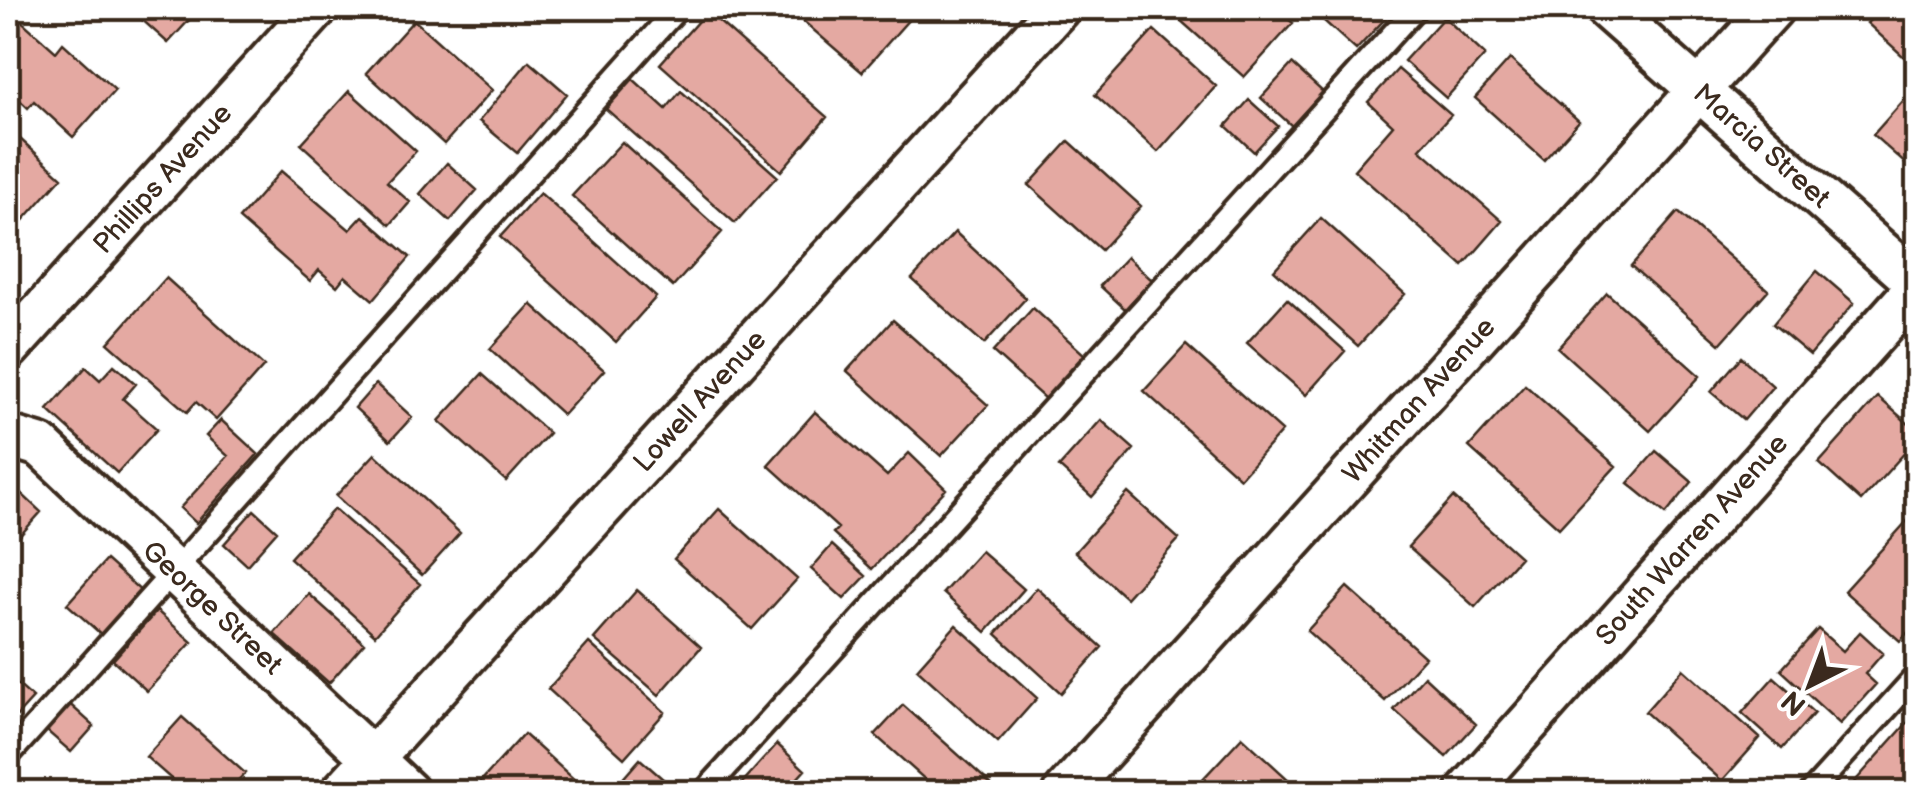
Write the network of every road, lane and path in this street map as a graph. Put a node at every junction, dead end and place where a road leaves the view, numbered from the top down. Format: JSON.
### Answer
{"nodes":[{"id":1,"x":317,"y":8,"type":"edge"},
{"id":2,"x":678,"y":8,"type":"edge"},
{"id":3,"x":1058,"y":8,"type":"edge"},
{"id":4,"x":1416,"y":8,"type":"edge"},
{"id":5,"x":1606,"y":8,"type":"edge"},
{"id":6,"x":1774,"y":8,"type":"edge"},
{"id":7,"x":1699,"y":88,"type":"junction"},
{"id":8,"x":1918,"y":285,"type":"edge"},
{"id":9,"x":8,"y":349,"type":"edge"},
{"id":10,"x":8,"y":436,"type":"edge"},
{"id":11,"x":174,"y":572,"type":"junction"},
{"id":12,"x":1918,"y":674,"type":"edge"},
{"id":13,"x":8,"y":756,"type":"edge"},
{"id":14,"x":372,"y":760,"type":"junction"},
{"id":15,"x":342,"y":792,"type":"edge"},
{"id":16,"x":408,"y":792,"type":"edge"},
{"id":17,"x":704,"y":792,"type":"edge"},
{"id":18,"x":1065,"y":792,"type":"edge"},
{"id":19,"x":1466,"y":792,"type":"edge"},
{"id":20,"x":1810,"y":792,"type":"edge"}],
"edges":[{"from":1,"to":9,"type":"street","name":"Phillips Avenue"},
{"from":2,"to":11,"type":"lane"},
{"from":3,"to":14,"type":"street","name":"Lowell Avenue"},
{"from":4,"to":17,"type":"lane"},
{"from":5,"to":7,"type":"street","name":"Marcia Street"},
{"from":6,"to":7,"type":"street","name":"Whitman Avenue"},
{"from":7,"to":8,"type":"street","name":"Marcia Street"},
{"from":7,"to":18,"type":"street","name":"Whitman Avenue"},
{"from":8,"to":19,"type":"street","name":"South Warren Avenue"},
{"from":10,"to":11,"type":"street","name":"George Street"},
{"from":11,"to":13,"type":"lane"},
{"from":11,"to":14,"type":"street","name":"George Street"},
{"from":12,"to":20,"type":"lane"},
{"from":14,"to":15,"type":"street","name":"Lowell Avenue"},
{"from":14,"to":16,"type":"street","name":"George Street"}]}
